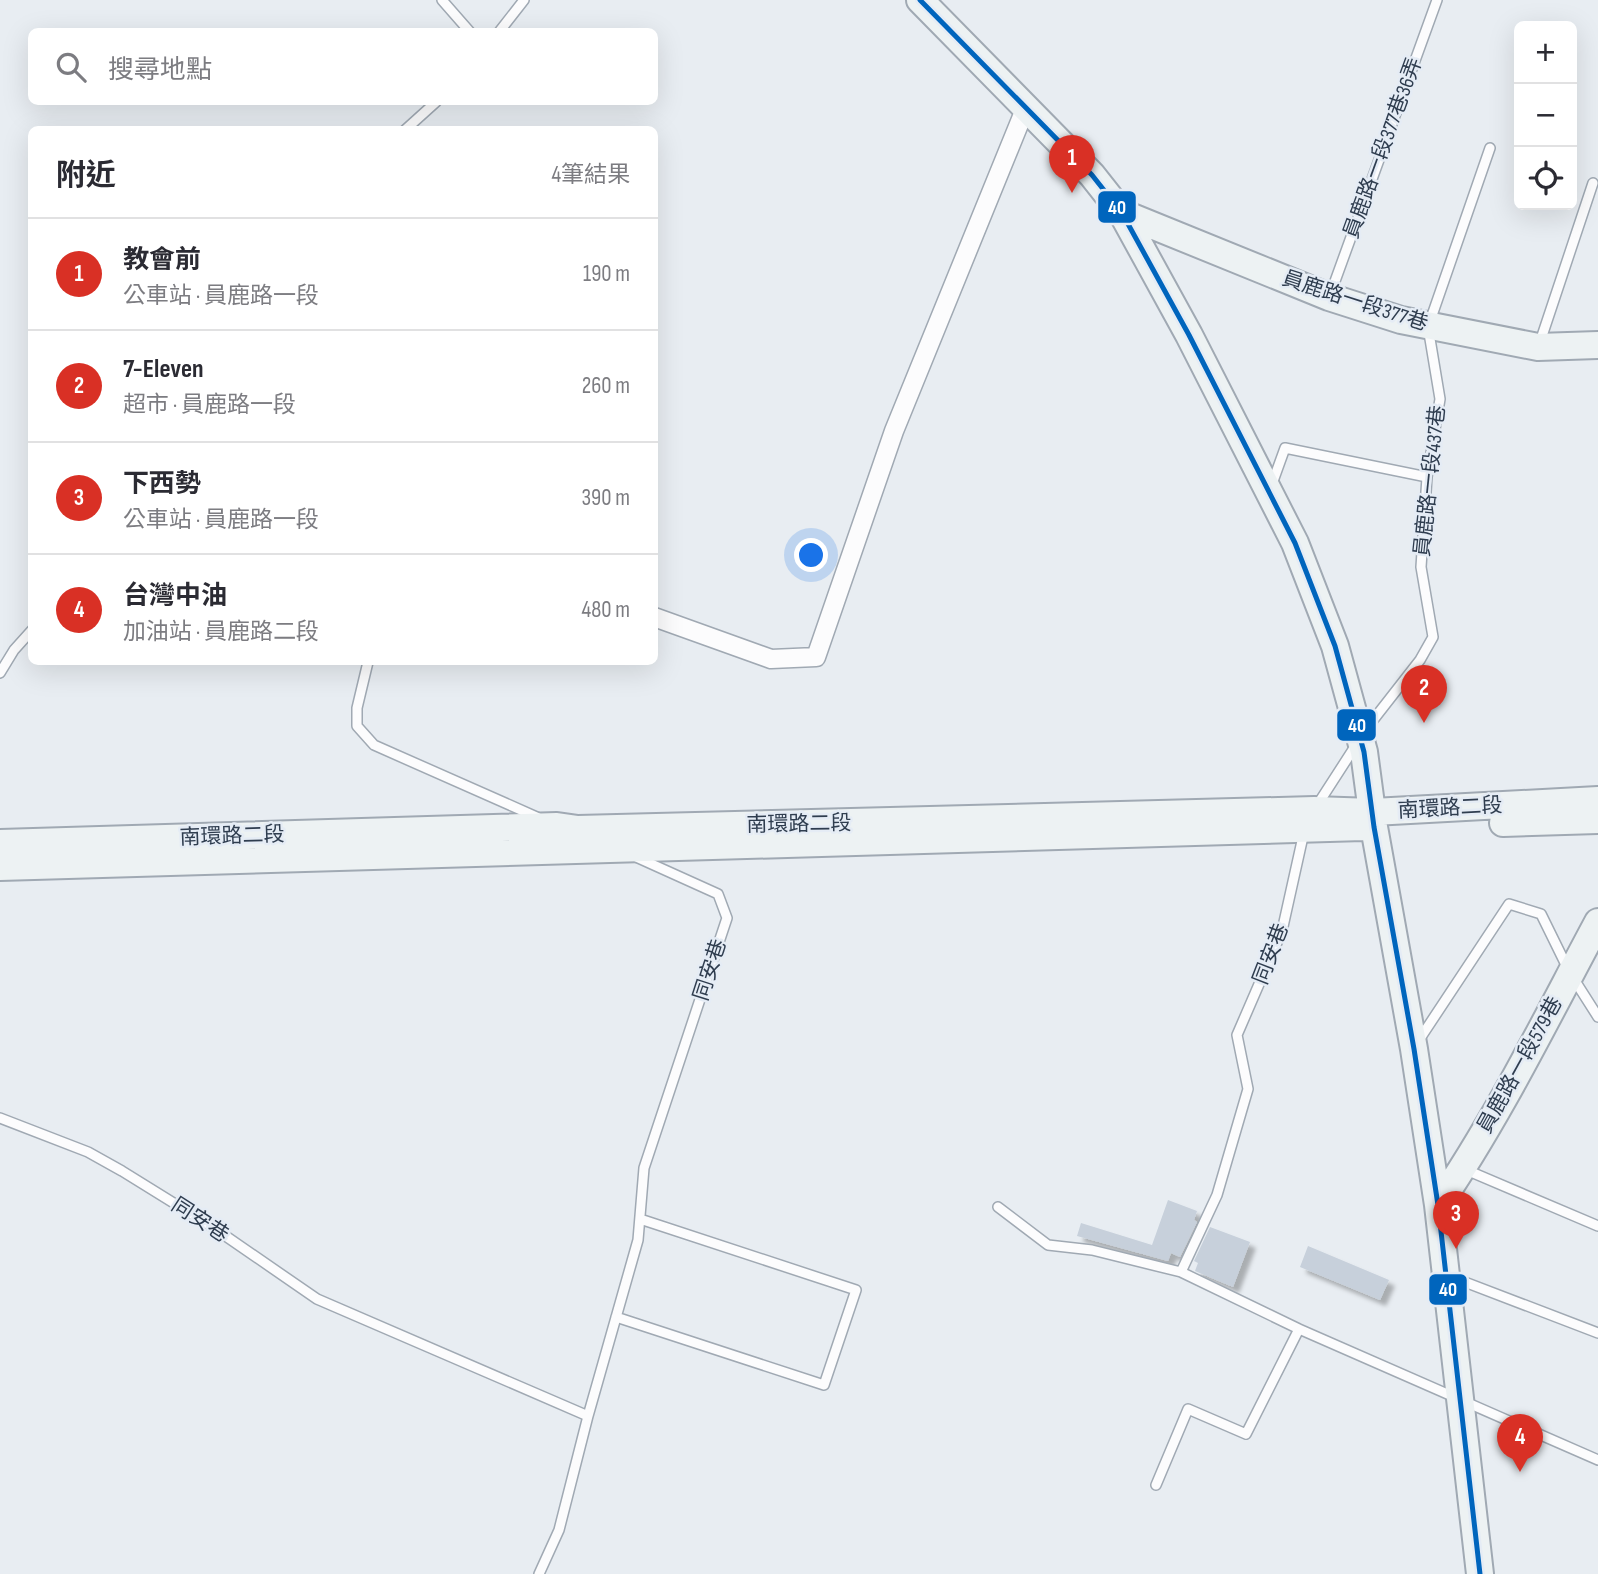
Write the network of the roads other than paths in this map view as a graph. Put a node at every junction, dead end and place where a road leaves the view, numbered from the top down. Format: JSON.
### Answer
{"nodes":[{"id":1,"x":442,"y":0,"type":"edge"},
{"id":2,"x":524,"y":0,"type":"edge"},
{"id":3,"x":920,"y":0,"type":"edge"},
{"id":4,"x":1437,"y":0,"type":"edge"},
{"id":5,"x":466,"y":28,"type":"edge"},
{"id":6,"x":502,"y":28,"type":"edge"},
{"id":7,"x":433,"y":105,"type":"edge"},
{"id":8,"x":1026,"y":107,"type":"junction"},
{"id":9,"x":409,"y":126,"type":"edge"},
{"id":10,"x":1490,"y":148,"type":"dead end"},
{"id":11,"x":1593,"y":183,"type":"dead end"},
{"id":12,"x":1122,"y":213,"type":"junction"},
{"id":13,"x":1329,"y":297,"type":"junction"},
{"id":14,"x":1428,"y":327,"type":"junction"},
{"id":15,"x":1598,"y":345,"type":"edge"},
{"id":16,"x":1538,"y":347,"type":"junction"},
{"id":17,"x":1427,"y":477,"type":"junction"},
{"id":18,"x":1269,"y":493,"type":"junction"},
{"id":19,"x":658,"y":618,"type":"edge"},
{"id":20,"x":28,"y":634,"type":"edge"},
{"id":21,"x":367,"y":665,"type":"edge"},
{"id":22,"x":0,"y":673,"type":"edge"},
{"id":23,"x":1361,"y":736,"type":"junction"},
{"id":24,"x":1598,"y":800,"type":"edge"},
{"id":25,"x":1373,"y":819,"type":"junction"},
{"id":26,"x":1309,"y":820,"type":"junction"},
{"id":27,"x":1598,"y":820,"type":"edge"},
{"id":28,"x":557,"y":826,"type":"junction"},
{"id":29,"x":0,"y":842,"type":"edge"},
{"id":30,"x":619,"y":849,"type":"junction"},
{"id":31,"x":0,"y":867,"type":"edge"},
{"id":32,"x":1598,"y":922,"type":"edge"},
{"id":33,"x":1570,"y":973,"type":"junction"},
{"id":34,"x":1598,"y":1017,"type":"edge"},
{"id":35,"x":1414,"y":1049,"type":"junction"},
{"id":36,"x":0,"y":1118,"type":"edge"},
{"id":37,"x":1463,"y":1169,"type":"junction"},
{"id":38,"x":1438,"y":1205,"type":"junction"},
{"id":39,"x":998,"y":1207,"type":"dead end"},
{"id":40,"x":640,"y":1219,"type":"junction"},
{"id":41,"x":1598,"y":1226,"type":"edge"},
{"id":42,"x":1181,"y":1272,"type":"junction"},
{"id":43,"x":1448,"y":1276,"type":"junction"},
{"id":44,"x":616,"y":1317,"type":"junction"},
{"id":45,"x":1299,"y":1329,"type":"junction"},
{"id":46,"x":1598,"y":1333,"type":"edge"},
{"id":47,"x":1460,"y":1401,"type":"junction"},
{"id":48,"x":588,"y":1416,"type":"junction"},
{"id":49,"x":1598,"y":1460,"type":"edge"},
{"id":50,"x":1156,"y":1485,"type":"dead end"},
{"id":51,"x":540,"y":1574,"type":"edge"},
{"id":52,"x":1480,"y":1574,"type":"edge"}],
"edges":[{"from":1,"to":5,"type":"lane"},
{"from":2,"to":6,"type":"lane"},
{"from":3,"to":8,"type":"street"},
{"from":4,"to":13,"type":"lane","name":"員鹿路一段377巷36弄"},
{"from":7,"to":9,"type":"lane"},
{"from":8,"to":12,"type":"street"},
{"from":8,"to":19,"type":"street"},
{"from":10,"to":14,"type":"lane"},
{"from":11,"to":16,"type":"lane"},
{"from":12,"to":13,"type":"street","name":"員鹿路一段377巷"},
{"from":12,"to":18,"type":"street"},
{"from":13,"to":14,"type":"street","name":"員鹿路一段377巷"},
{"from":14,"to":16,"type":"street","name":"員鹿路一段377巷"},
{"from":14,"to":17,"type":"lane","name":"員鹿路一段437巷"},
{"from":15,"to":16,"type":"street","name":"員鹿路一段377巷"},
{"from":17,"to":18,"type":"lane"},
{"from":17,"to":23,"type":"lane","name":"員鹿路一段437巷"},
{"from":18,"to":23,"type":"street"},
{"from":20,"to":22,"type":"lane"},
{"from":21,"to":28,"type":"lane","name":"同安巷"},
{"from":23,"to":25,"type":"street"},
{"from":23,"to":26,"type":"lane","name":"員鹿路一段437巷"},
{"from":24,"to":25,"type":"street","name":"南環路二段"},
{"from":25,"to":26,"type":"street","name":"南環路二段"},
{"from":25,"to":27,"type":"street","name":"南環路二段"},
{"from":25,"to":35,"type":"street"},
{"from":26,"to":28,"type":"street","name":"南環路二段"},
{"from":26,"to":30,"type":"street","name":"南環路二段"},
{"from":26,"to":42,"type":"lane","name":"同安巷"},
{"from":28,"to":29,"type":"street","name":"南環路二段"},
{"from":28,"to":30,"type":"lane","name":"同安巷"},
{"from":30,"to":31,"type":"street","name":"南環路二段"},
{"from":30,"to":40,"type":"lane","name":"同安巷"},
{"from":32,"to":33,"type":"street","name":"員鹿路一段579巷"},
{"from":33,"to":34,"type":"lane"},
{"from":33,"to":35,"type":"lane"},
{"from":33,"to":37,"type":"street","name":"員鹿路一段579巷"},
{"from":35,"to":38,"type":"street"},
{"from":36,"to":48,"type":"lane","name":"同安巷"},
{"from":37,"to":38,"type":"street","name":"員鹿路一段579巷"},
{"from":37,"to":41,"type":"lane"},
{"from":38,"to":43,"type":"street"},
{"from":39,"to":42,"type":"lane"},
{"from":40,"to":44,"type":"lane","name":"同安巷"},
{"from":40,"to":44,"type":"lane"},
{"from":42,"to":45,"type":"lane"},
{"from":43,"to":46,"type":"lane"},
{"from":43,"to":47,"type":"street"},
{"from":44,"to":48,"type":"lane","name":"同安巷"},
{"from":45,"to":47,"type":"lane"},
{"from":45,"to":50,"type":"lane"},
{"from":47,"to":49,"type":"lane"},
{"from":47,"to":52,"type":"street"},
{"from":48,"to":51,"type":"lane","name":"同安巷"}]}
